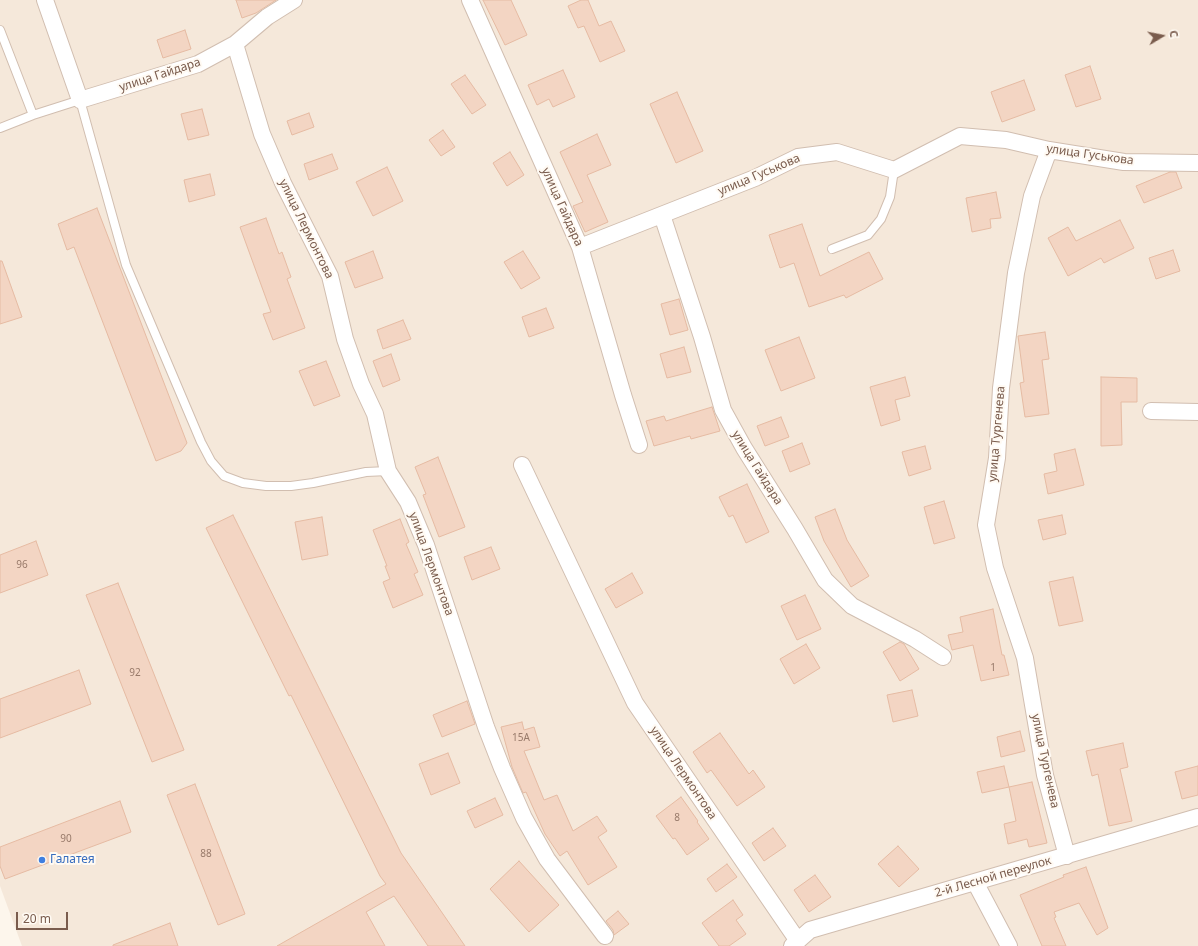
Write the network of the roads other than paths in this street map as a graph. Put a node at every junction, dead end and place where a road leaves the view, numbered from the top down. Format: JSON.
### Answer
{"nodes":[{"id":1,"x":45,"y":0,"type":"edge"},
{"id":2,"x":294,"y":0,"type":"edge"},
{"id":3,"x":470,"y":0,"type":"edge"},
{"id":4,"x":0,"y":30,"type":"edge"},
{"id":5,"x":235,"y":44,"type":"junction"},
{"id":6,"x":80,"y":100,"type":"junction"},
{"id":7,"x":33,"y":115,"type":"junction"},
{"id":8,"x":0,"y":128,"type":"edge"},
{"id":9,"x":1049,"y":150,"type":"junction"},
{"id":10,"x":1198,"y":164,"type":"edge"},
{"id":11,"x":894,"y":170,"type":"junction"},
{"id":12,"x":662,"y":215,"type":"junction"},
{"id":13,"x":580,"y":247,"type":"junction"},
{"id":14,"x":832,"y":250,"type":"dead end"},
{"id":15,"x":1151,"y":411,"type":"dead end"},
{"id":16,"x":1198,"y":412,"type":"edge"},
{"id":17,"x":639,"y":445,"type":"dead end"},
{"id":18,"x":522,"y":465,"type":"dead end"},
{"id":19,"x":388,"y":471,"type":"junction"},
{"id":20,"x":942,"y":657,"type":"dead end"},
{"id":21,"x":1198,"y":817,"type":"edge"},
{"id":22,"x":1067,"y":856,"type":"junction"},
{"id":23,"x":975,"y":882,"type":"junction"},
{"id":24,"x":605,"y":936,"type":"dead end"},
{"id":25,"x":795,"y":943,"type":"edge"},
{"id":26,"x":1009,"y":946,"type":"edge"}],
"edges":[{"from":1,"to":6,"type":"street"},
{"from":2,"to":5,"type":"street","name":"улица Гайдара"},
{"from":3,"to":13,"type":"street","name":"улица Гайдара"},
{"from":4,"to":7,"type":"lane"},
{"from":5,"to":6,"type":"street","name":"улица Гайдара"},
{"from":5,"to":19,"type":"street","name":"улица Лермонтова"},
{"from":6,"to":7,"type":"lane"},
{"from":6,"to":19,"type":"lane"},
{"from":7,"to":8,"type":"lane"},
{"from":9,"to":10,"type":"street","name":"улица Гуськова"},
{"from":9,"to":11,"type":"street","name":"улица Гуськова"},
{"from":9,"to":22,"type":"street","name":"улица Тургенева"},
{"from":11,"to":12,"type":"street","name":"улица Гуськова"},
{"from":11,"to":14,"type":"lane"},
{"from":12,"to":13,"type":"street","name":"улица Гуськова"},
{"from":12,"to":20,"type":"street","name":"улица Гайдара"},
{"from":13,"to":17,"type":"street","name":"улица Гайдара"},
{"from":15,"to":16,"type":"street"},
{"from":18,"to":25,"type":"street","name":"улица Лермонтова"},
{"from":19,"to":24,"type":"street","name":"улица Лермонтова"},
{"from":21,"to":22,"type":"street","name":"2-й Лесной переулок"},
{"from":22,"to":23,"type":"street","name":"2-й Лесной переулок"},
{"from":23,"to":25,"type":"street","name":"2-й Лесной переулок"},
{"from":23,"to":26,"type":"street"}]}
